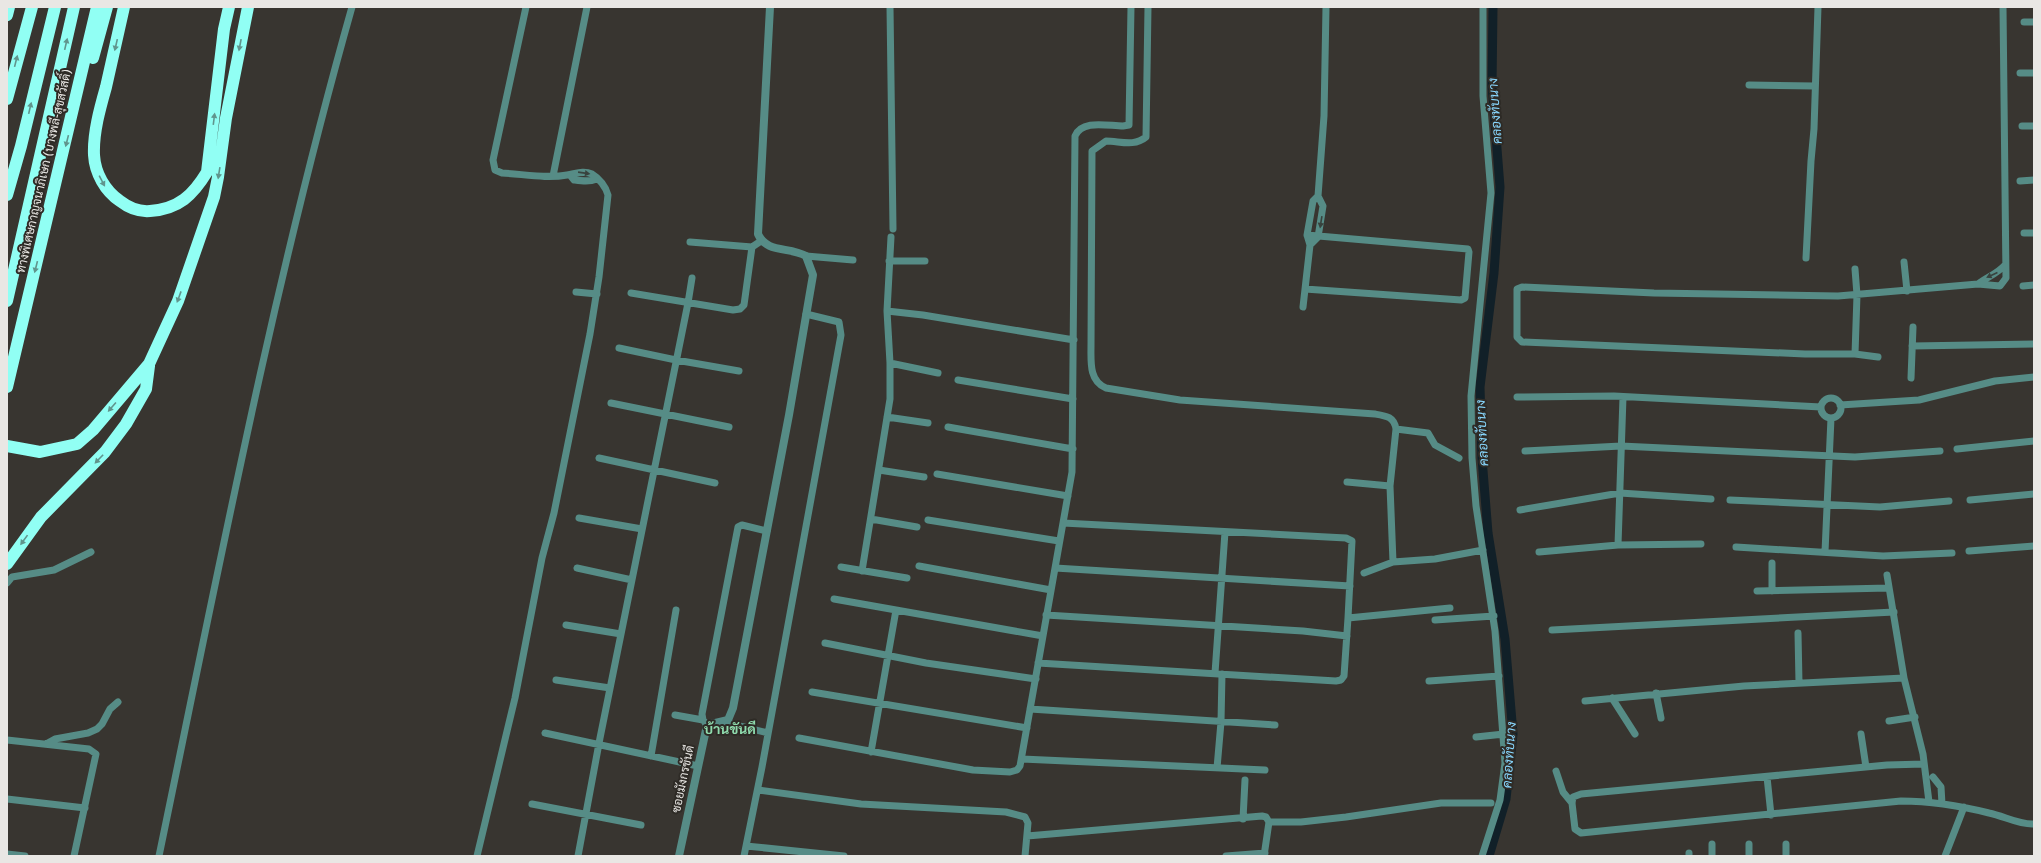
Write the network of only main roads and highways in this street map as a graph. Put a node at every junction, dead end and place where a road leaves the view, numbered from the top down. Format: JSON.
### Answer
{"nodes":[{"id":1,"x":9,"y":7,"type":"edge"},
{"id":2,"x":32,"y":7,"type":"edge"},
{"id":3,"x":55,"y":7,"type":"edge"},
{"id":4,"x":74,"y":7,"type":"edge"},
{"id":5,"x":97,"y":7,"type":"edge"},
{"id":6,"x":107,"y":7,"type":"edge"},
{"id":7,"x":124,"y":7,"type":"edge"},
{"id":8,"x":229,"y":7,"type":"edge"},
{"id":9,"x":248,"y":7,"type":"edge"},
{"id":10,"x":7,"y":15,"type":"edge"},
{"id":11,"x":7,"y":99,"type":"edge"},
{"id":12,"x":72,"y":117,"type":"junction"},
{"id":13,"x":7,"y":195,"type":"edge"},
{"id":14,"x":7,"y":301,"type":"edge"},
{"id":15,"x":149,"y":364,"type":"junction"},
{"id":16,"x":7,"y":387,"type":"edge"},
{"id":17,"x":7,"y":446,"type":"edge"},
{"id":18,"x":7,"y":564,"type":"edge"}],
"edges":[{"from":1,"to":10,"type":"highway"},
{"from":11,"to":2,"type":"highway","one_way":true},
{"from":13,"to":3,"type":"highway","one_way":true},
{"from":14,"to":4,"type":"highway","name":"ทางพิเศษกาญจนาภิเษก (บางพลี-สุขสวัสดิ์)","one_way":true},
{"from":5,"to":12,"type":"highway","name":"ทางพิเศษกาญจนาภิเษก (บางพลี-สุขสวัสดิ์)"},
{"from":6,"to":12,"type":"highway"},
{"from":7,"to":8,"type":"highway","one_way":true},
{"from":9,"to":15,"type":"highway","one_way":true},
{"from":12,"to":16,"type":"highway","name":"ทางพิเศษกาญจนาภิเษก (บางพลี-สุขสวัสดิ์)","one_way":true},
{"from":15,"to":17,"type":"highway","one_way":true},
{"from":15,"to":18,"type":"highway","one_way":true}]}
